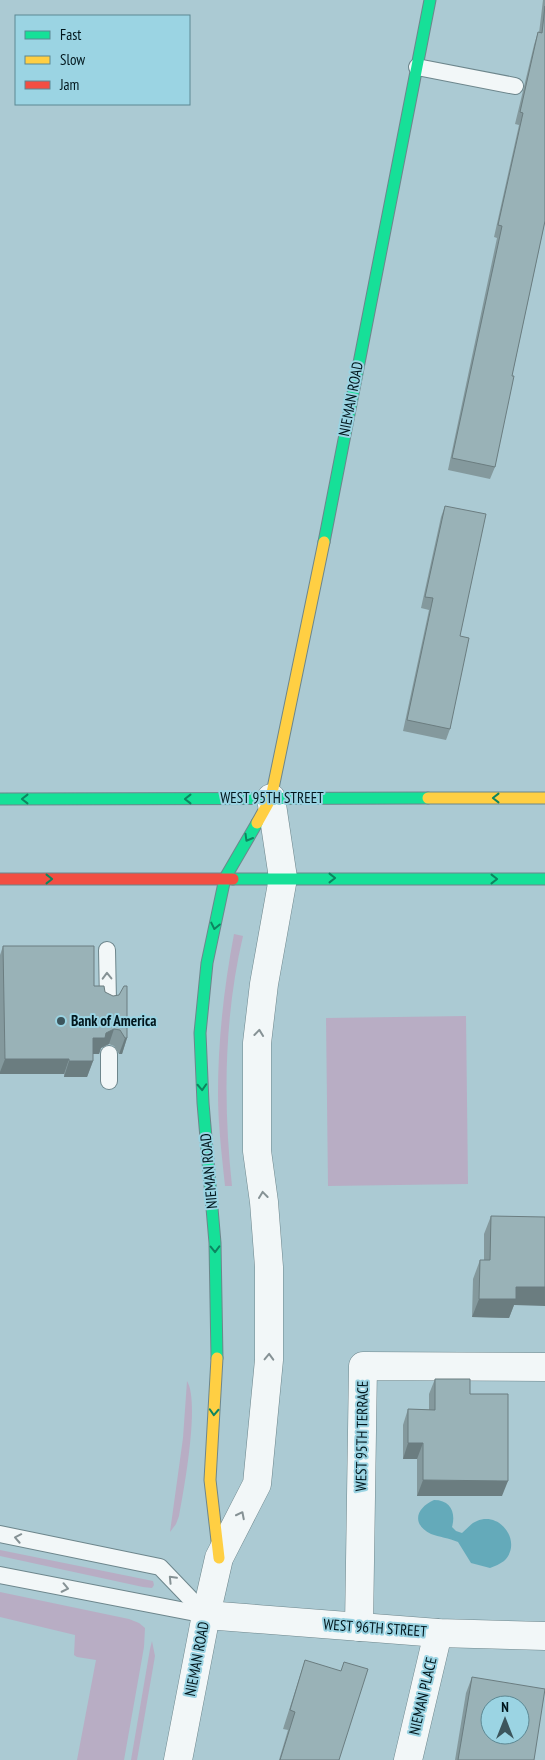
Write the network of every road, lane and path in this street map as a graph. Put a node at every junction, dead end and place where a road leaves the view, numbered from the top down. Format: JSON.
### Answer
{"nodes":[{"id":1,"x":430,"y":0,"type":"edge"},
{"id":2,"x":417,"y":67,"type":"junction"},
{"id":3,"x":515,"y":86,"type":"dead end"},
{"id":4,"x":271,"y":798,"type":"junction"},
{"id":5,"x":545,"y":798,"type":"edge"},
{"id":6,"x":0,"y":799,"type":"edge"},
{"id":7,"x":225,"y":878,"type":"junction"},
{"id":8,"x":283,"y":878,"type":"junction"},
{"id":9,"x":0,"y":879,"type":"edge"},
{"id":10,"x":545,"y":879,"type":"edge"},
{"id":11,"x":107,"y":950,"type":"dead end"},
{"id":12,"x":108,"y":1002,"type":"edge"},
{"id":13,"x":108,"y":1054,"type":"dead end"},
{"id":14,"x":109,"y":1081,"type":"dead end"},
{"id":15,"x":545,"y":1367,"type":"edge"},
{"id":16,"x":0,"y":1534,"type":"edge"},
{"id":17,"x":219,"y":1558,"type":"junction"},
{"id":18,"x":0,"y":1575,"type":"edge"},
{"id":19,"x":206,"y":1615,"type":"junction"},
{"id":20,"x":359,"y":1627,"type":"junction"},
{"id":21,"x":438,"y":1633,"type":"junction"},
{"id":22,"x":545,"y":1636,"type":"edge"},
{"id":23,"x":178,"y":1760,"type":"edge"},
{"id":24,"x":408,"y":1760,"type":"edge"}],
"edges":[{"from":1,"to":2,"type":"street","name":"NIEMAN ROAD"},
{"from":2,"to":3,"type":"lane"},
{"from":2,"to":4,"type":"street","name":"NIEMAN ROAD"},
{"from":5,"to":4,"type":"street","name":"WEST 95TH STREET","one_way":true},
{"from":4,"to":6,"type":"street","name":"WEST 95TH STREET","one_way":true},
{"from":4,"to":7,"type":"street","name":"NIEMAN ROAD","one_way":true},
{"from":4,"to":8,"type":"street","name":"NIEMAN ROAD"},
{"from":7,"to":8,"type":"street"},
{"from":9,"to":7,"type":"street","one_way":true},
{"from":7,"to":17,"type":"street","name":"NIEMAN ROAD","one_way":true},
{"from":8,"to":10,"type":"street","one_way":true},
{"from":17,"to":8,"type":"street","name":"NIEMAN ROAD","one_way":true},
{"from":12,"to":11,"type":"lane","one_way":true},
{"from":13,"to":14,"type":"lane"},
{"from":15,"to":20,"type":"street","name":"WEST 95TH TERRACE"},
{"from":19,"to":16,"type":"lane","one_way":true},
{"from":17,"to":19,"type":"street","name":"NIEMAN ROAD"},
{"from":18,"to":19,"type":"lane","one_way":true},
{"from":19,"to":20,"type":"street","name":"WEST 96TH STREET"},
{"from":19,"to":23,"type":"street","name":"NIEMAN ROAD"},
{"from":20,"to":21,"type":"street","name":"WEST 96TH STREET"},
{"from":21,"to":22,"type":"street","name":"WEST 96TH STREET"},
{"from":21,"to":24,"type":"street","name":"NIEMAN PLACE"}]}
